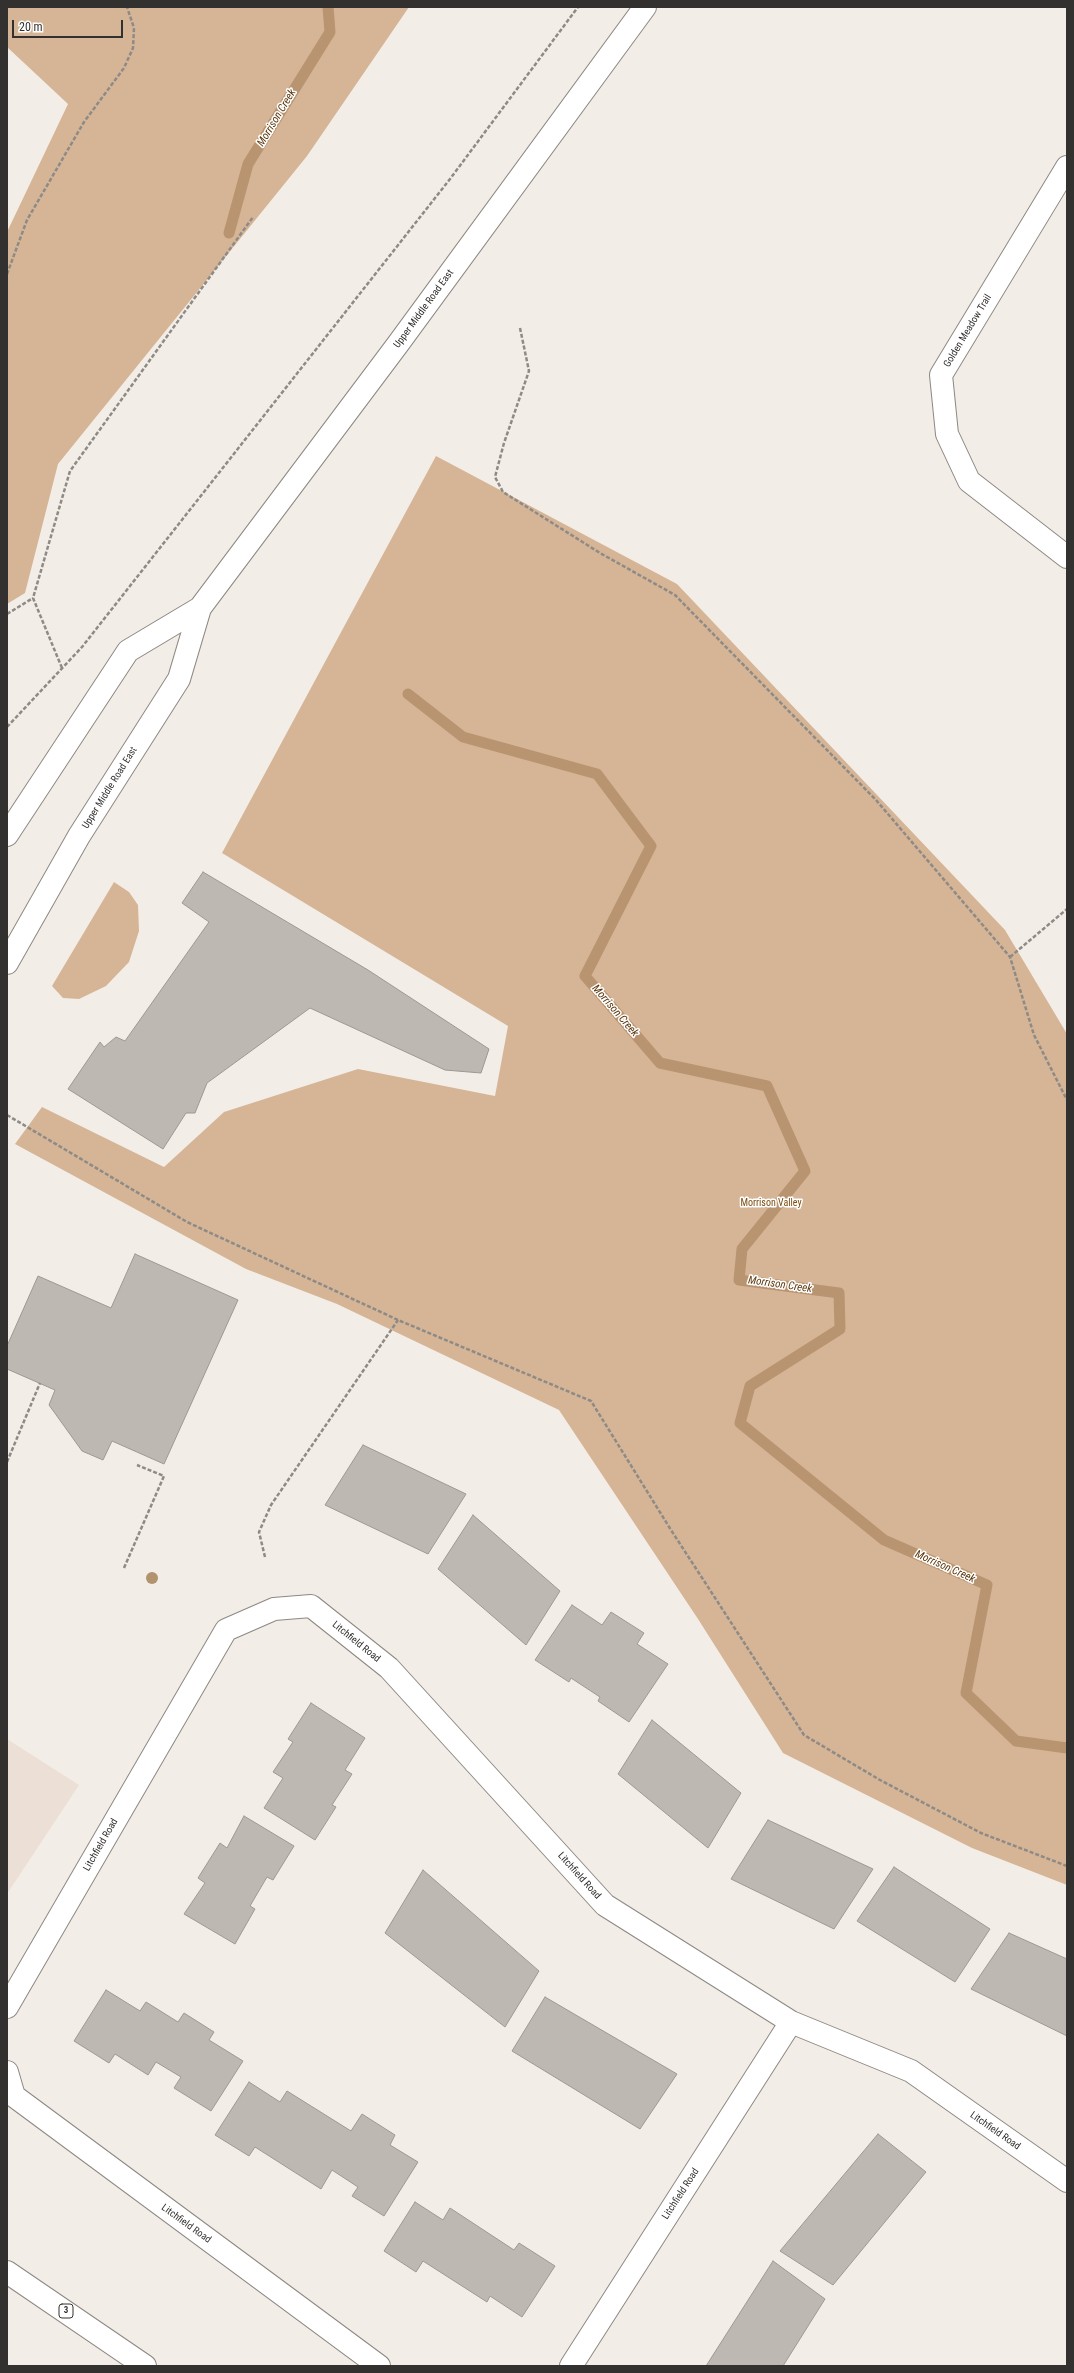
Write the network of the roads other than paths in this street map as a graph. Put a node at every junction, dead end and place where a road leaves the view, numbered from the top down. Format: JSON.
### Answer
{"nodes":[{"id":1,"x":645,"y":7,"type":"edge"},
{"id":2,"x":1067,"y":167,"type":"edge"},
{"id":3,"x":1067,"y":557,"type":"edge"},
{"id":4,"x":200,"y":608,"type":"junction"},
{"id":5,"x":7,"y":835,"type":"edge"},
{"id":6,"x":7,"y":963,"type":"edge"},
{"id":7,"x":7,"y":2007,"type":"edge"},
{"id":8,"x":791,"y":2022,"type":"junction"},
{"id":9,"x":7,"y":2072,"type":"edge"},
{"id":10,"x":1067,"y":2182,"type":"edge"},
{"id":11,"x":7,"y":2272,"type":"edge"},
{"id":12,"x":145,"y":2366,"type":"edge"},
{"id":13,"x":379,"y":2366,"type":"edge"},
{"id":14,"x":571,"y":2366,"type":"edge"}],
"edges":[{"from":1,"to":4,"type":"street","name":"Upper Middle Road East"},
{"from":2,"to":3,"type":"street","name":"Golden Meadow Trail"},
{"from":4,"to":5,"type":"street","name":"Upper Middle Road East"},
{"from":4,"to":6,"type":"street","name":"Upper Middle Road East"},
{"from":7,"to":8,"type":"street","name":"Litchfield Road"},
{"from":8,"to":10,"type":"street","name":"Litchfield Road"},
{"from":8,"to":14,"type":"street","name":"Litchfield Road"},
{"from":9,"to":13,"type":"street","name":"Litchfield Road"},
{"from":11,"to":12,"type":"street","number":"3"}]}
